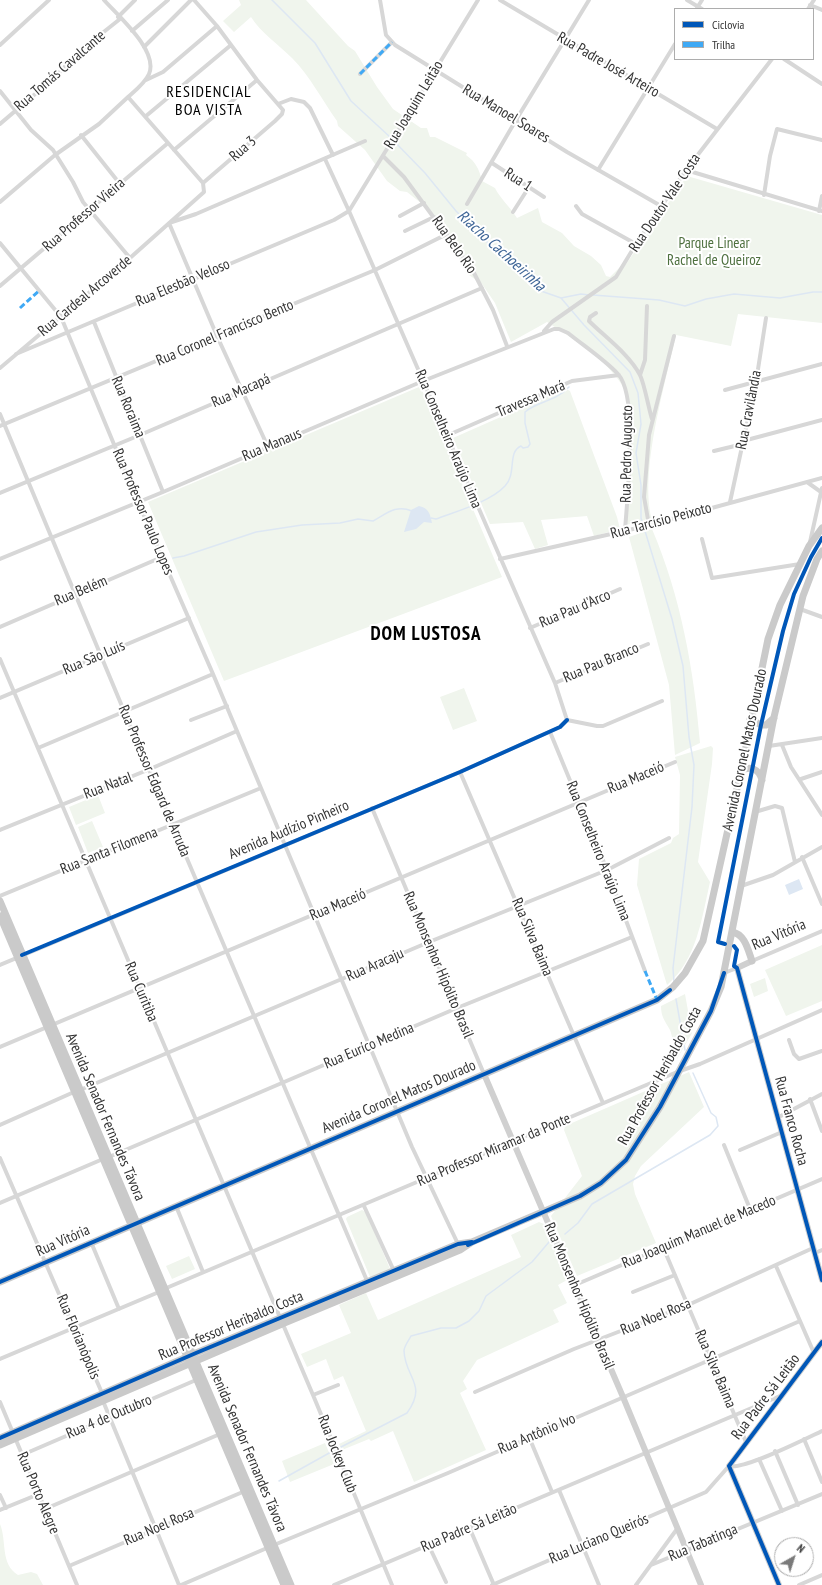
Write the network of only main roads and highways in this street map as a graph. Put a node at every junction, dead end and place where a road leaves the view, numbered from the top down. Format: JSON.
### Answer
{"nodes":[{"id":1,"x":822,"y":528,"type":"edge"},
{"id":2,"x":822,"y":550,"type":"edge"},
{"id":3,"x":820,"y":560,"type":"edge"},
{"id":4,"x":774,"y":717,"type":"junction"},
{"id":5,"x":750,"y":719,"type":"junction"},
{"id":6,"x":741,"y":771,"type":"junction"},
{"id":7,"x":762,"y":780,"type":"junction"},
{"id":8,"x":0,"y":901,"type":"edge"},
{"id":9,"x":0,"y":916,"type":"edge"},
{"id":10,"x":732,"y":932,"type":"junction"},
{"id":11,"x":20,"y":956,"type":"junction"},
{"id":12,"x":752,"y":961,"type":"joint"},
{"id":13,"x":737,"y":968,"type":"joint"},
{"id":14,"x":724,"y":972,"type":"joint"},
{"id":15,"x":484,"y":1074,"type":"junction"},
{"id":16,"x":543,"y":1212,"type":"junction"},
{"id":17,"x":134,"y":1224,"type":"junction"},
{"id":18,"x":472,"y":1242,"type":"junction"},
{"id":19,"x":395,"y":1274,"type":"junction"},
{"id":20,"x":822,"y":1280,"type":"edge"},
{"id":21,"x":0,"y":1282,"type":"edge"},
{"id":22,"x":822,"y":1342,"type":"edge"},
{"id":23,"x":191,"y":1359,"type":"junction"},
{"id":24,"x":14,"y":1436,"type":"junction"},
{"id":25,"x":0,"y":1438,"type":"edge"},
{"id":26,"x":0,"y":1445,"type":"edge"},
{"id":27,"x":247,"y":1490,"type":"junction"},
{"id":28,"x":271,"y":1546,"type":"junction"},
{"id":29,"x":284,"y":1585,"type":"edge"},
{"id":30,"x":291,"y":1585,"type":"edge"},
{"id":31,"x":701,"y":1585,"type":"edge"},
{"id":32,"x":779,"y":1585,"type":"edge"}],
"edges":[{"from":1,"to":5,"type":"main road","name":"Avenida Coronel Matos Dourado"},
{"from":2,"to":3,"type":"main road","name":"Avenida Coronel Matos Dourado"},
{"from":3,"to":4,"type":"main road","name":"Avenida Coronel Matos Dourado"},
{"from":4,"to":5,"type":"main road"},
{"from":4,"to":7,"type":"main road","name":"Avenida Coronel Matos Dourado"},
{"from":5,"to":6,"type":"main road","name":"Avenida Coronel Matos Dourado"},
{"from":6,"to":7,"type":"main road"},
{"from":6,"to":15,"type":"main road","name":"Avenida Coronel Matos Dourado"},
{"from":7,"to":10,"type":"main road","name":"Avenida Coronel Matos Dourado"},
{"from":8,"to":11,"type":"main road","name":"Avenida Senador Fernandes Távora"},
{"from":9,"to":11,"type":"main road","name":"Avenida Senador Fernandes Távora"},
{"from":10,"to":12,"type":"main road"},
{"from":10,"to":14,"type":"main road","name":"Avenida Coronel Matos Dourado"},
{"from":11,"to":17,"type":"main road","name":"Avenida Senador Fernandes Távora"},
{"from":12,"to":13,"type":"main road","name":"Rua Vitória"},
{"from":13,"to":20,"type":"main road","name":"Rua Franco Rocha"},
{"from":14,"to":16,"type":"main road","name":"Rua Professor Heribaldo Costa"},
{"from":15,"to":16,"type":"main road","name":"Rua Monsenhor Hipólito Brasil"},
{"from":15,"to":17,"type":"main road","name":"Avenida Coronel Matos Dourado"},
{"from":16,"to":18,"type":"main road","name":"Rua Professor Heribaldo Costa"},
{"from":16,"to":31,"type":"main road","name":"Rua Monsenhor Hipólito Brasil"},
{"from":17,"to":21,"type":"main road","name":"Rua Vitória"},
{"from":17,"to":23,"type":"main road","name":"Avenida Senador Fernandes Távora"},
{"from":18,"to":19,"type":"main road","name":"Rua Professor Heribaldo Costa"},
{"from":18,"to":19,"type":"main road","name":"Rua Professor Heribaldo Costa"},
{"from":19,"to":23,"type":"main road","name":"Rua Professor Heribaldo Costa"},
{"from":22,"to":32,"type":"main road","name":"Rua Padre Sá Leitão"},
{"from":23,"to":24,"type":"main road","name":"Rua Professor Heribaldo Costa"},
{"from":23,"to":27,"type":"main road","name":"Avenida Senador Fernandes Távora"},
{"from":23,"to":27,"type":"main road","name":"Avenida Senador Fernandes Távora"},
{"from":24,"to":25,"type":"main road","name":"Rua Professor Heribaldo Costa"},
{"from":24,"to":26,"type":"main road","name":"Rua Professor Heribaldo Costa"},
{"from":27,"to":28,"type":"main road","name":"Avenida Senador Fernandes Távora"},
{"from":28,"to":29,"type":"main road","name":"Avenida Senador Fernandes Távora"},
{"from":28,"to":30,"type":"main road","name":"Avenida Senador Fernandes Távora"}]}
